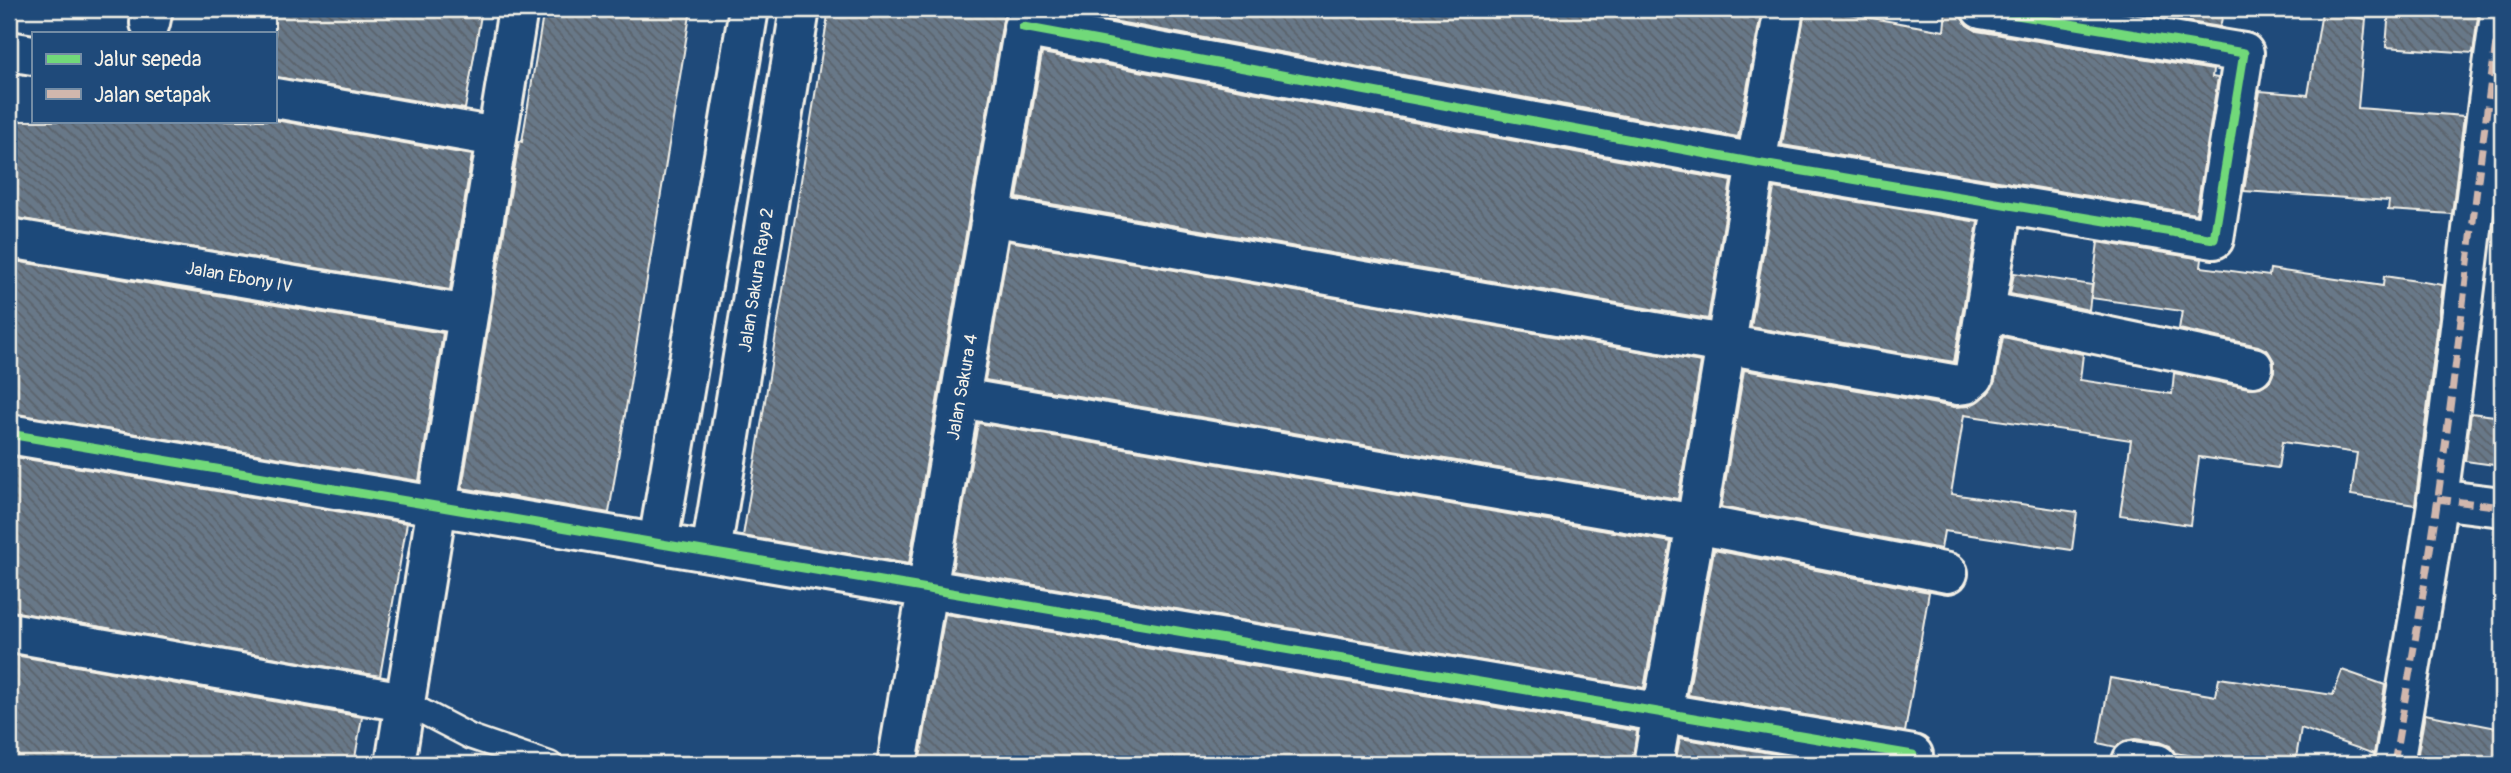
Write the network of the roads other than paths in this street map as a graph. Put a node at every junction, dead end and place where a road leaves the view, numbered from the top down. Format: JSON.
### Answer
{"nodes":[{"id":1,"x":518,"y":9,"type":"edge"},
{"id":2,"x":749,"y":9,"type":"edge"},
{"id":3,"x":800,"y":9,"type":"edge"},
{"id":4,"x":1784,"y":9,"type":"edge"},
{"id":5,"x":1980,"y":9,"type":"edge"},
{"id":6,"x":2501,"y":9,"type":"edge"},
{"id":7,"x":1025,"y":18,"type":"edge"},
{"id":8,"x":9,"y":51,"type":"edge"},
{"id":9,"x":32,"y":55,"type":"edge"},
{"id":10,"x":276,"y":98,"type":"edge"},
{"id":11,"x":496,"y":137,"type":"junction"},
{"id":12,"x":1756,"y":163,"type":"junction"},
{"id":13,"x":2003,"y":203,"type":"junction"},
{"id":14,"x":991,"y":216,"type":"junction"},
{"id":15,"x":9,"y":238,"type":"edge"},
{"id":16,"x":1985,"y":311,"type":"junction"},
{"id":17,"x":468,"y":315,"type":"junction"},
{"id":18,"x":1726,"y":344,"type":"junction"},
{"id":19,"x":2253,"y":367,"type":"dead end"},
{"id":20,"x":960,"y":398,"type":"junction"},
{"id":21,"x":9,"y":434,"type":"edge"},
{"id":22,"x":2437,"y":499,"type":"junction"},
{"id":23,"x":437,"y":506,"type":"junction"},
{"id":24,"x":2502,"y":507,"type":"edge"},
{"id":25,"x":1696,"y":524,"type":"junction"},
{"id":26,"x":658,"y":543,"type":"junction"},
{"id":27,"x":711,"y":552,"type":"junction"},
{"id":28,"x":1948,"y":573,"type":"dead end"},
{"id":29,"x":927,"y":588,"type":"junction"},
{"id":30,"x":9,"y":632,"type":"edge"},
{"id":31,"x":404,"y":702,"type":"junction"},
{"id":32,"x":1662,"y":713,"type":"junction"},
{"id":33,"x":1913,"y":755,"type":"dead end"},
{"id":34,"x":395,"y":764,"type":"edge"},
{"id":35,"x":550,"y":764,"type":"edge"},
{"id":36,"x":897,"y":764,"type":"edge"},
{"id":37,"x":1653,"y":764,"type":"edge"},
{"id":38,"x":2394,"y":764,"type":"edge"}],
"edges":[{"from":1,"to":11,"type":"street"},
{"from":2,"to":26,"type":"street"},
{"from":3,"to":27,"type":"street","name":"Jalan Sakura Raya 2"},
{"from":4,"to":12,"type":"street"},
{"from":5,"to":13,"type":"street"},
{"from":6,"to":22,"type":"street"},
{"from":7,"to":12,"type":"street"},
{"from":7,"to":14,"type":"street","name":"Jalan Sakura 4"},
{"from":8,"to":9,"type":"street"},
{"from":10,"to":11,"type":"street"},
{"from":11,"to":17,"type":"street"},
{"from":12,"to":13,"type":"street"},
{"from":12,"to":18,"type":"street"},
{"from":13,"to":16,"type":"street"},
{"from":14,"to":18,"type":"street"},
{"from":14,"to":20,"type":"street","name":"Jalan Sakura 4"},
{"from":15,"to":17,"type":"street","name":"Jalan Ebony IV"},
{"from":16,"to":18,"type":"street"},
{"from":16,"to":19,"type":"street"},
{"from":17,"to":23,"type":"street"},
{"from":18,"to":25,"type":"street"},
{"from":20,"to":25,"type":"street"},
{"from":20,"to":29,"type":"street","name":"Jalan Sakura 4"},
{"from":21,"to":23,"type":"street"},
{"from":22,"to":24,"type":"street"},
{"from":22,"to":38,"type":"street"},
{"from":23,"to":26,"type":"street"},
{"from":23,"to":31,"type":"street"},
{"from":25,"to":28,"type":"street"},
{"from":25,"to":32,"type":"street"},
{"from":26,"to":27,"type":"street"},
{"from":27,"to":29,"type":"street"},
{"from":29,"to":32,"type":"street"},
{"from":29,"to":36,"type":"street","name":"Jalan Sakura 4"},
{"from":30,"to":31,"type":"street"},
{"from":31,"to":34,"type":"street"},
{"from":31,"to":35,"type":"lane"},
{"from":32,"to":33,"type":"street"},
{"from":32,"to":37,"type":"street"}]}
